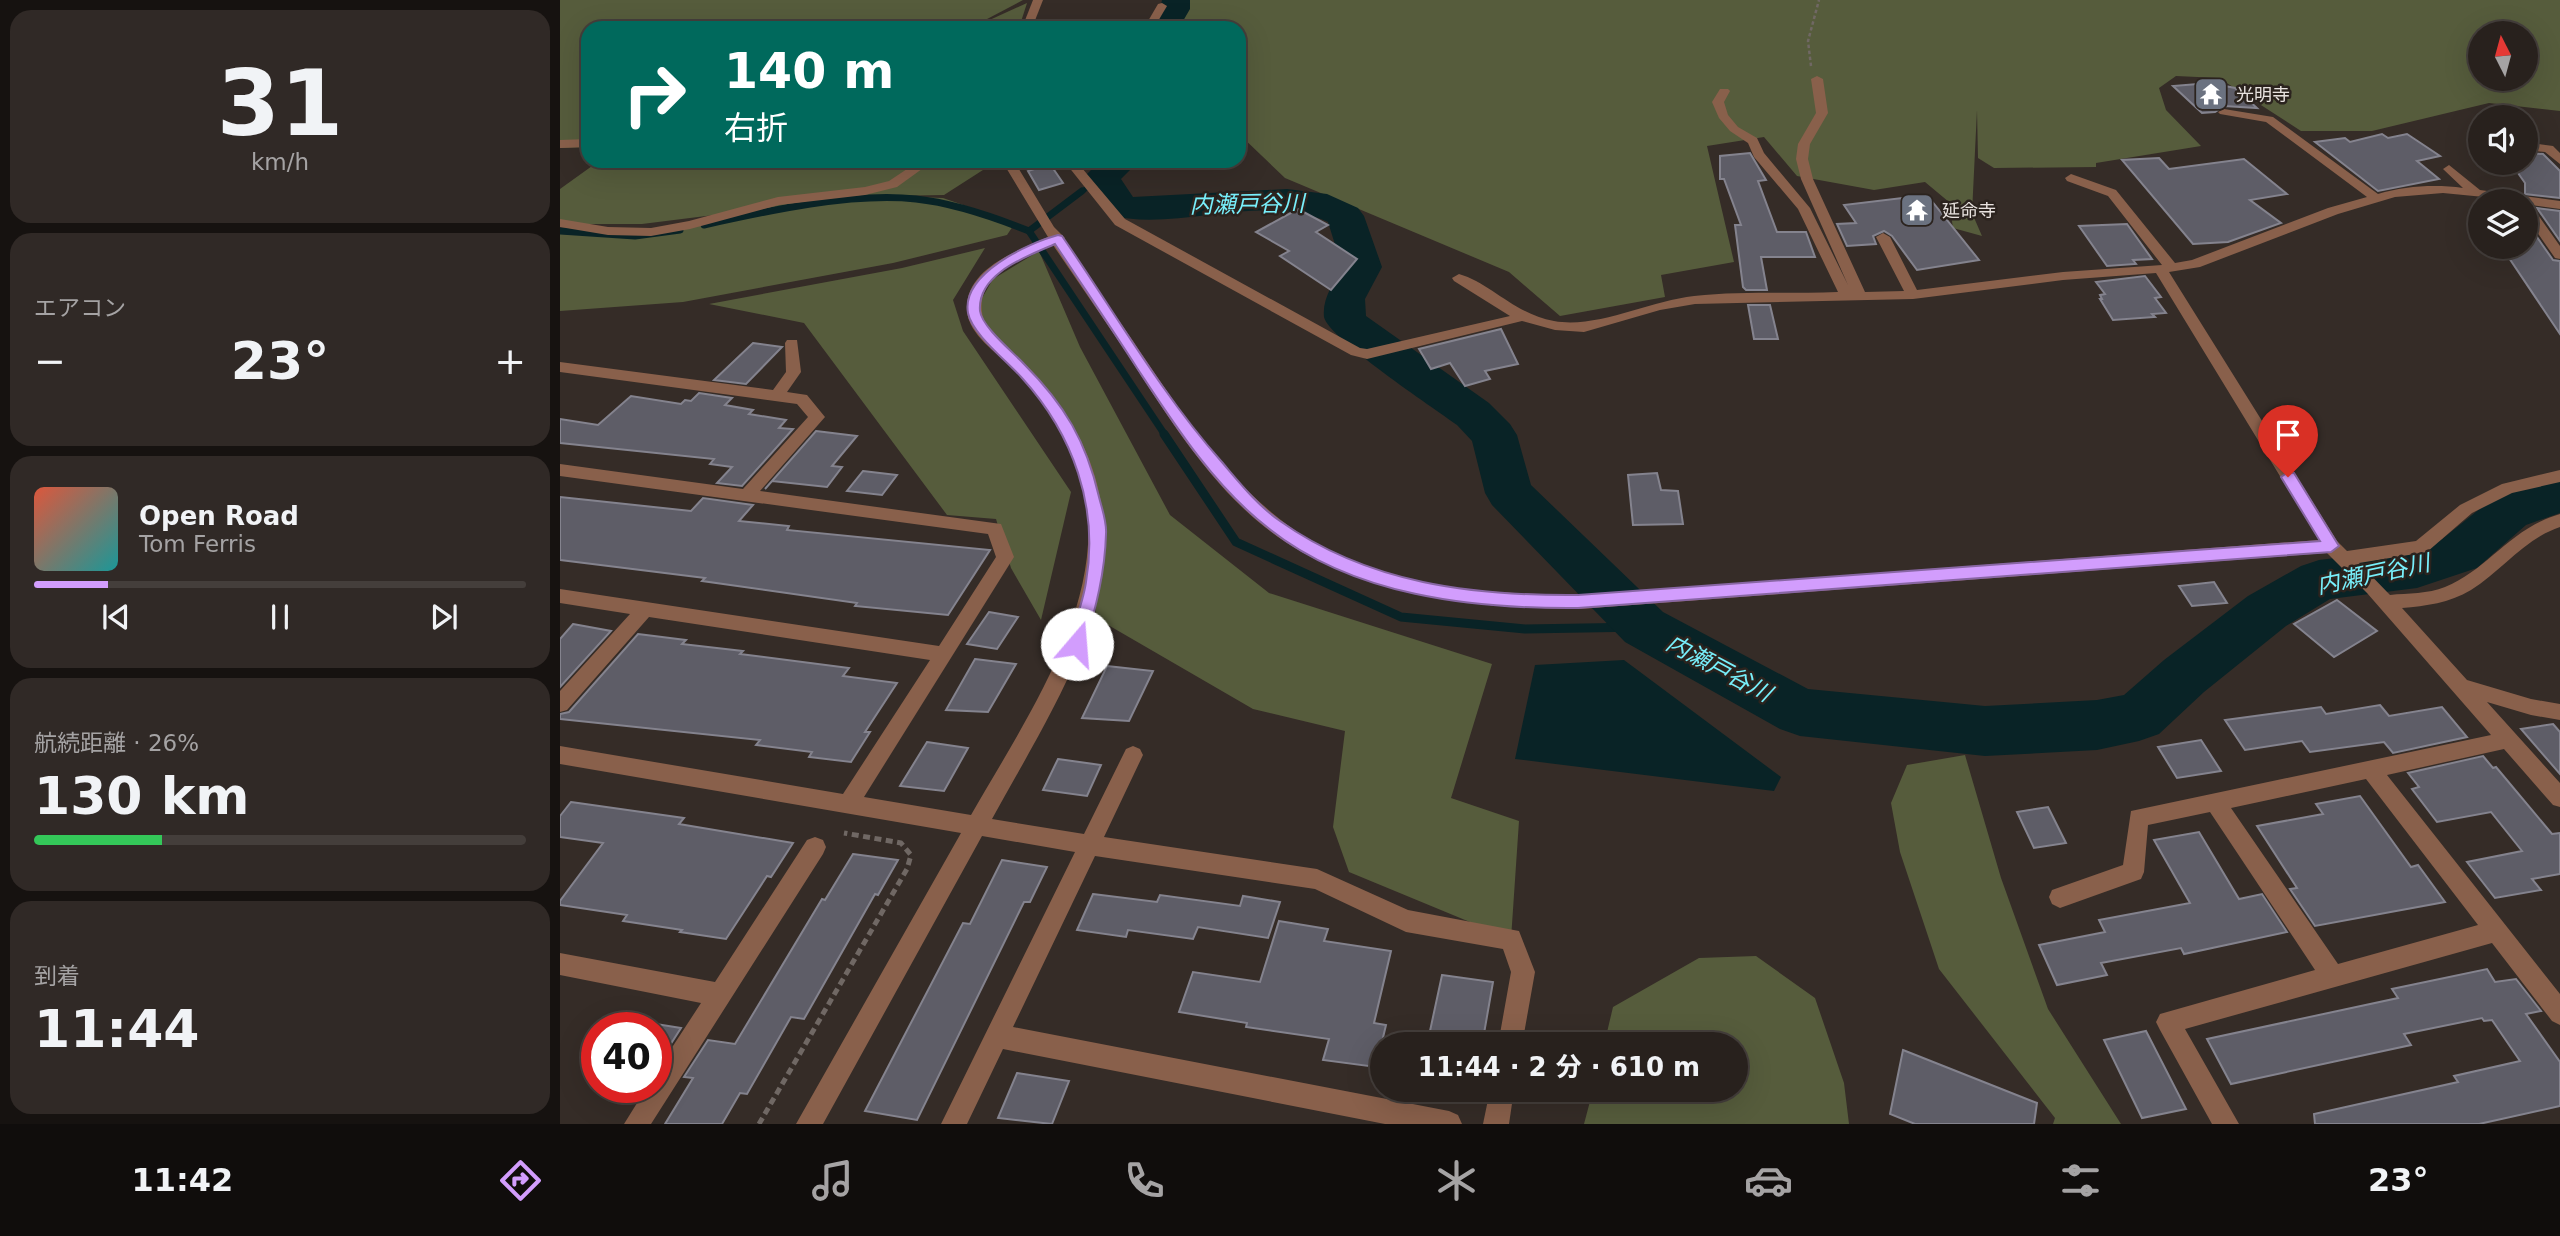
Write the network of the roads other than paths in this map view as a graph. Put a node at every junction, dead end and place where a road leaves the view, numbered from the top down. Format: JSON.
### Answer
{"nodes":[{"id":1,"x":1038,"y":0,"type":"edge"},
{"id":2,"x":1162,"y":6,"type":"dead end"},
{"id":3,"x":1030,"y":21,"type":"edge"},
{"id":4,"x":1153,"y":21,"type":"edge"},
{"id":5,"x":1817,"y":79,"type":"road end"},
{"id":6,"x":1724,"y":91,"type":"dead end"},
{"id":7,"x":2224,"y":112,"type":"dead end"},
{"id":8,"x":581,"y":143,"type":"edge"},
{"id":9,"x":560,"y":144,"type":"edge"},
{"id":10,"x":2538,"y":148,"type":"edge"},
{"id":11,"x":2560,"y":160,"type":"edge"},
{"id":12,"x":917,"y":168,"type":"edge"},
{"id":13,"x":1012,"y":168,"type":"edge"},
{"id":14,"x":1076,"y":168,"type":"edge"},
{"id":15,"x":2449,"y":169,"type":"dead end"},
{"id":16,"x":2071,"y":178,"type":"dead end"},
{"id":17,"x":2472,"y":189,"type":"edge"},
{"id":18,"x":2468,"y":191,"type":"edge"},
{"id":19,"x":2376,"y":198,"type":"junction"},
{"id":20,"x":2538,"y":203,"type":"edge"},
{"id":21,"x":2560,"y":205,"type":"edge"},
{"id":22,"x":560,"y":223,"type":"edge"},
{"id":23,"x":2538,"y":223,"type":"edge"},
{"id":24,"x":1053,"y":236,"type":"junction"},
{"id":25,"x":1883,"y":237,"type":"dead end"},
{"id":26,"x":2560,"y":255,"type":"edge"},
{"id":27,"x":2166,"y":269,"type":"junction"},
{"id":28,"x":1459,"y":278,"type":"dead end"},
{"id":29,"x":1852,"y":294,"type":"junction"},
{"id":30,"x":1913,"y":295,"type":"junction"},
{"id":31,"x":1522,"y":317,"type":"junction"},
{"id":32,"x":792,"y":343,"type":"dead end"},
{"id":33,"x":560,"y":367,"type":"edge"},
{"id":34,"x":776,"y":395,"type":"junction"},
{"id":35,"x":560,"y":470,"type":"edge"},
{"id":36,"x":2560,"y":476,"type":"edge"},
{"id":37,"x":747,"y":495,"type":"junction"},
{"id":38,"x":2560,"y":520,"type":"edge"},
{"id":39,"x":2337,"y":552,"type":"junction"},
{"id":40,"x":560,"y":596,"type":"edge"},
{"id":41,"x":2387,"y":603,"type":"junction"},
{"id":42,"x":645,"y":609,"type":"junction"},
{"id":43,"x":943,"y":654,"type":"junction"},
{"id":44,"x":2460,"y":686,"type":"junction"},
{"id":45,"x":560,"y":704,"type":"edge"},
{"id":46,"x":2560,"y":712,"type":"edge"},
{"id":47,"x":2508,"y":740,"type":"junction"},
{"id":48,"x":560,"y":755,"type":"edge"},
{"id":49,"x":1133,"y":755,"type":"dead end"},
{"id":50,"x":2370,"y":769,"type":"junction"},
{"id":51,"x":2560,"y":798,"type":"edge"},
{"id":52,"x":2215,"y":802,"type":"junction"},
{"id":53,"x":849,"y":803,"type":"junction"},
{"id":54,"x":977,"y":825,"type":"junction"},
{"id":55,"x":1090,"y":845,"type":"junction"},
{"id":56,"x":816,"y":847,"type":"dead end"},
{"id":57,"x":2060,"y":897,"type":"dead end"},
{"id":58,"x":2497,"y":932,"type":"junction"},
{"id":59,"x":560,"y":964,"type":"edge"},
{"id":60,"x":2333,"y":977,"type":"junction"},
{"id":61,"x":722,"y":995,"type":"junction"},
{"id":62,"x":2560,"y":1013,"type":"edge"},
{"id":63,"x":1512,"y":1032,"type":"edge"},
{"id":64,"x":996,"y":1036,"type":"junction"},
{"id":65,"x":1500,"y":1102,"type":"edge"},
{"id":66,"x":637,"y":1124,"type":"edge"},
{"id":67,"x":809,"y":1124,"type":"edge"},
{"id":68,"x":954,"y":1124,"type":"edge"},
{"id":69,"x":1449,"y":1124,"type":"edge"},
{"id":70,"x":1496,"y":1124,"type":"edge"},
{"id":71,"x":2226,"y":1124,"type":"edge"}],
"edges":[{"from":1,"to":3,"type":"street"},
{"from":2,"to":4,"type":"street"},
{"from":5,"to":29,"type":"street"},
{"from":6,"to":29,"type":"street"},
{"from":7,"to":19,"type":"street"},
{"from":8,"to":9,"type":"street"},
{"from":10,"to":11,"type":"street"},
{"from":12,"to":22,"type":"street"},
{"from":13,"to":24,"type":"street"},
{"from":14,"to":31,"type":"street"},
{"from":15,"to":17,"type":"street"},
{"from":16,"to":27,"type":"street"},
{"from":18,"to":19,"type":"street"},
{"from":19,"to":27,"type":"street"},
{"from":20,"to":21,"type":"street"},
{"from":23,"to":26,"type":"street"},
{"from":24,"to":39,"type":"street"},
{"from":24,"to":54,"type":"street"},
{"from":25,"to":30,"type":"street"},
{"from":27,"to":30,"type":"street"},
{"from":27,"to":39,"type":"street"},
{"from":28,"to":31,"type":"street"},
{"from":29,"to":30,"type":"street"},
{"from":29,"to":31,"type":"street"},
{"from":32,"to":34,"type":"street"},
{"from":33,"to":34,"type":"street"},
{"from":34,"to":37,"type":"street"},
{"from":35,"to":37,"type":"street"},
{"from":36,"to":39,"type":"street"},
{"from":37,"to":43,"type":"street"},
{"from":38,"to":41,"type":"street"},
{"from":39,"to":41,"type":"street"},
{"from":40,"to":42,"type":"street"},
{"from":41,"to":44,"type":"street"},
{"from":42,"to":43,"type":"street"},
{"from":42,"to":45,"type":"street"},
{"from":43,"to":53,"type":"street"},
{"from":44,"to":46,"type":"street"},
{"from":44,"to":47,"type":"street"},
{"from":47,"to":50,"type":"street"},
{"from":47,"to":51,"type":"street"},
{"from":48,"to":53,"type":"street"},
{"from":49,"to":55,"type":"street"},
{"from":50,"to":52,"type":"street"},
{"from":50,"to":58,"type":"street"},
{"from":52,"to":57,"type":"street"},
{"from":52,"to":60,"type":"street"},
{"from":53,"to":54,"type":"street"},
{"from":54,"to":55,"type":"street"},
{"from":54,"to":67,"type":"street"},
{"from":55,"to":63,"type":"street"},
{"from":55,"to":64,"type":"street"},
{"from":56,"to":61,"type":"street"},
{"from":58,"to":60,"type":"street"},
{"from":58,"to":62,"type":"street"},
{"from":59,"to":61,"type":"street"},
{"from":60,"to":71,"type":"street"},
{"from":61,"to":66,"type":"street"},
{"from":64,"to":68,"type":"street"},
{"from":64,"to":69,"type":"street"},
{"from":65,"to":70,"type":"street"}]}
